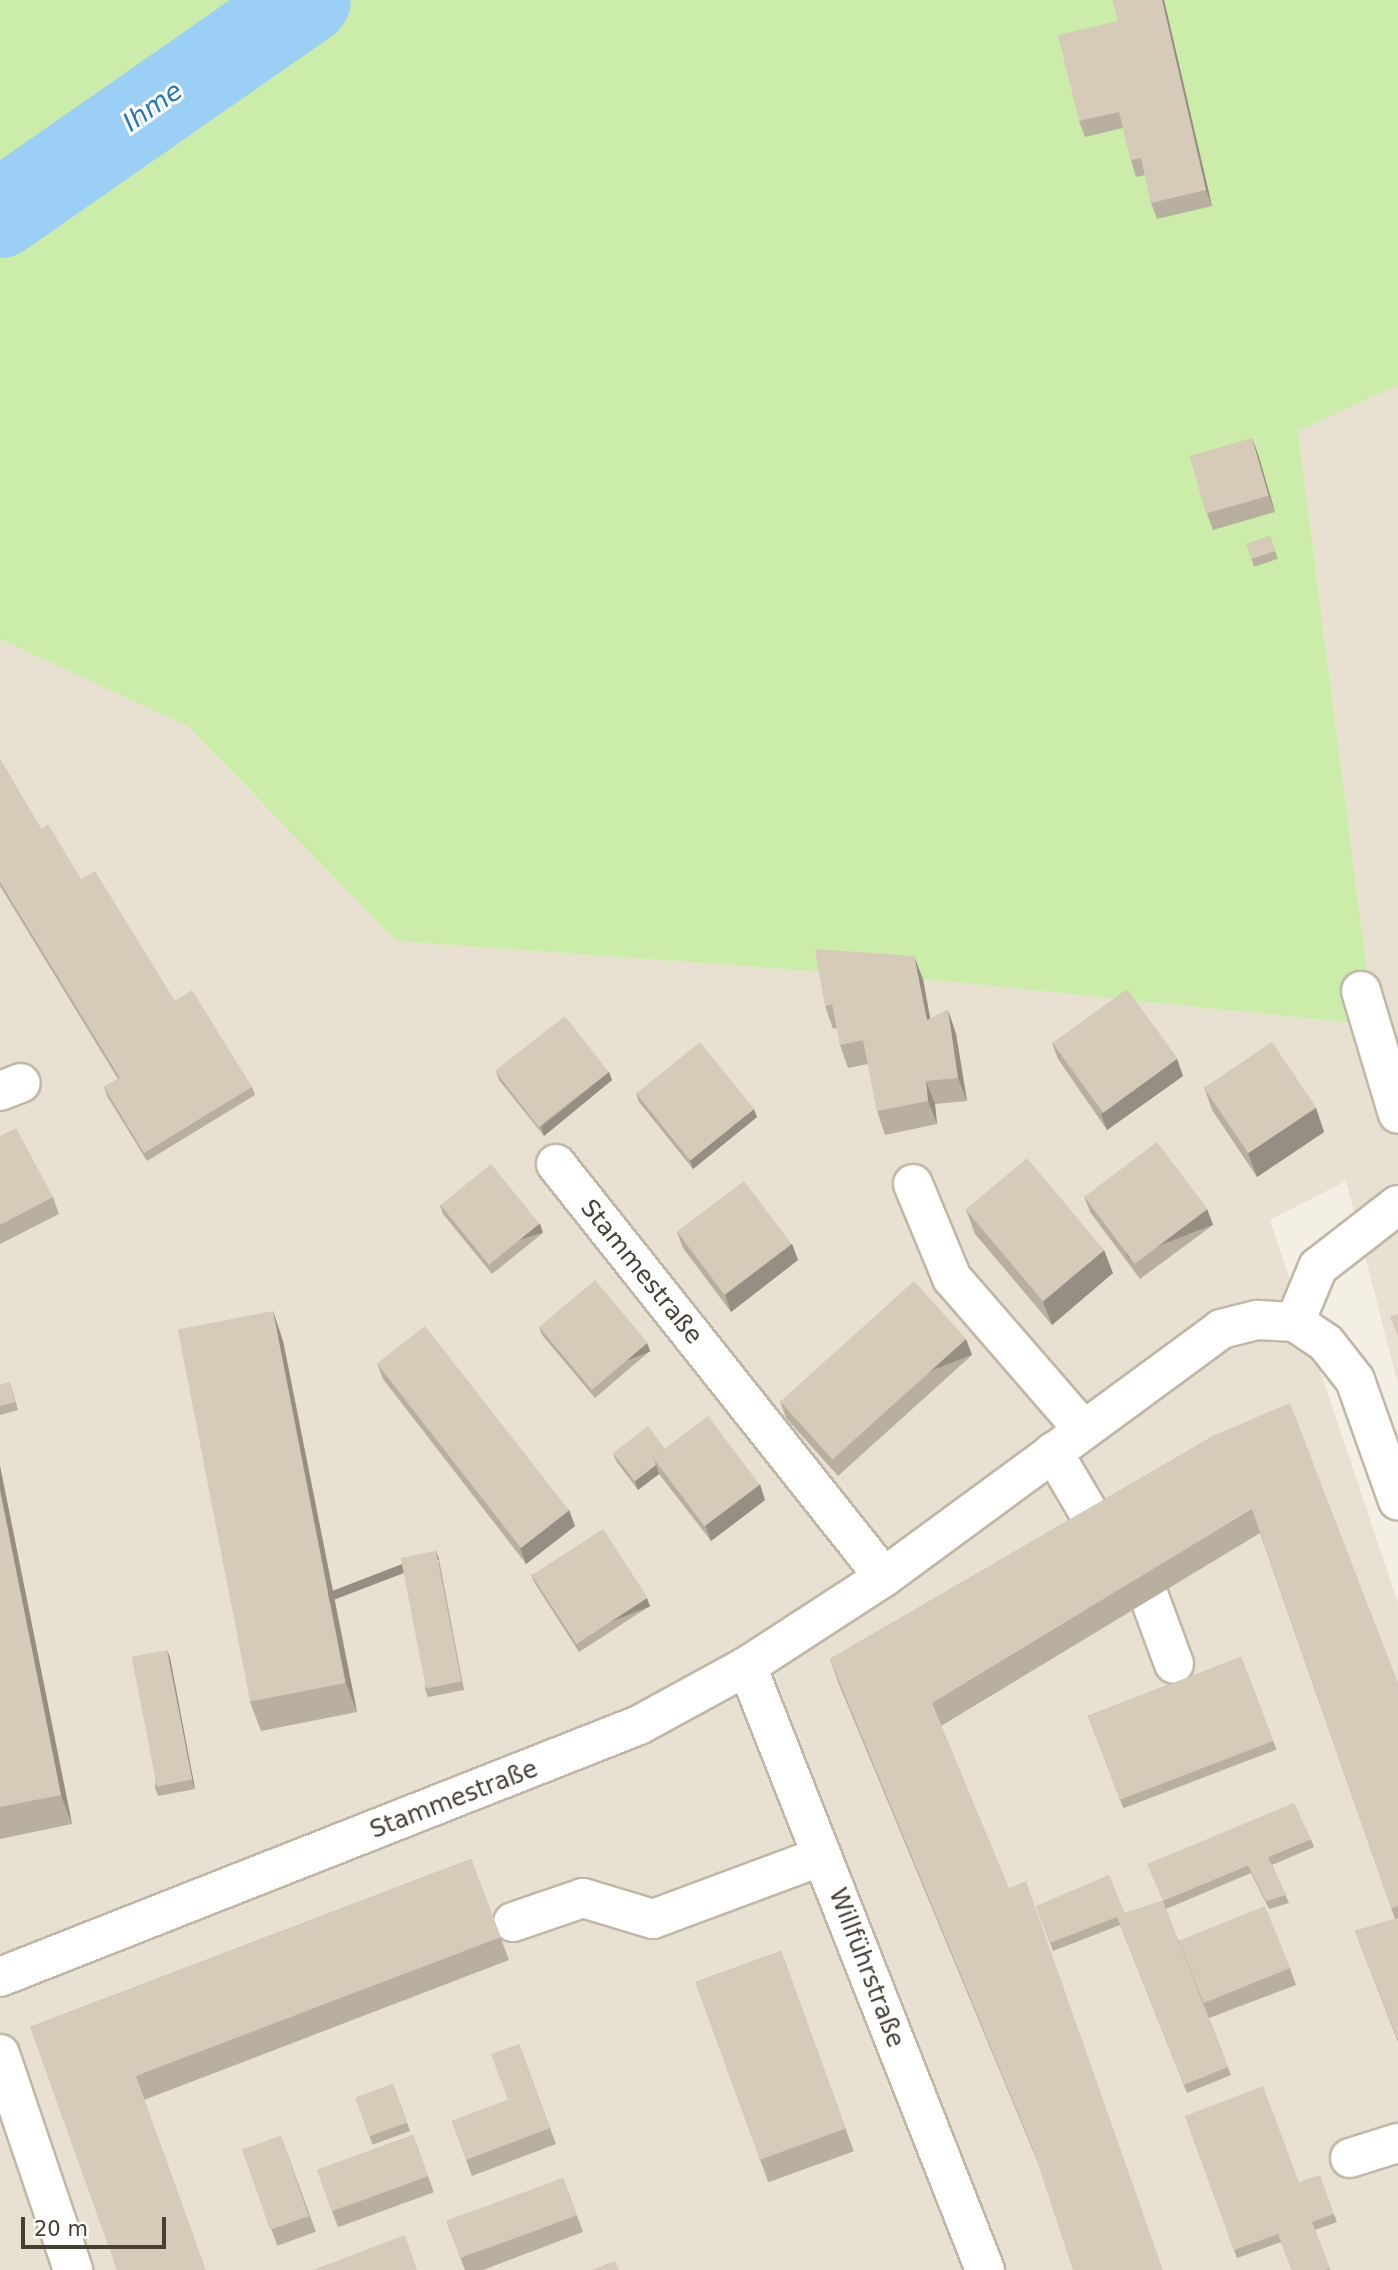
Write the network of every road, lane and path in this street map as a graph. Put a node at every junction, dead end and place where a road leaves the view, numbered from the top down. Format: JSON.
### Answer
{"nodes":[{"id":1,"x":1361,"y":991,"type":"dead end"},
{"id":2,"x":1398,"y":1114,"type":"edge"},
{"id":3,"x":556,"y":1164,"type":"dead end"},
{"id":4,"x":913,"y":1184,"type":"dead end"},
{"id":5,"x":1398,"y":1205,"type":"edge"},
{"id":6,"x":1295,"y":1322,"type":"junction"},
{"id":7,"x":1083,"y":1429,"type":"junction"},
{"id":8,"x":1053,"y":1452,"type":"junction"},
{"id":9,"x":1398,"y":1501,"type":"edge"},
{"id":10,"x":1098,"y":1531,"type":"edge"},
{"id":11,"x":884,"y":1577,"type":"junction"},
{"id":12,"x":1150,"y":1599,"type":"edge"},
{"id":13,"x":1174,"y":1664,"type":"dead end"},
{"id":14,"x":747,"y":1666,"type":"junction"},
{"id":15,"x":822,"y":1856,"type":"junction"},
{"id":16,"x":513,"y":1922,"type":"dead end"},
{"id":17,"x":0,"y":1977,"type":"edge"},
{"id":18,"x":0,"y":2054,"type":"edge"},
{"id":19,"x":1398,"y":2143,"type":"edge"},
{"id":20,"x":1350,"y":2158,"type":"dead end"},
{"id":21,"x":73,"y":2270,"type":"edge"},
{"id":22,"x":985,"y":2270,"type":"edge"}],
"edges":[{"from":1,"to":2,"type":"street"},
{"from":3,"to":11,"type":"street","name":"Stammestraße"},
{"from":4,"to":7,"type":"street"},
{"from":5,"to":6,"type":"street"},
{"from":6,"to":7,"type":"street","name":"Stammestraße"},
{"from":6,"to":9,"type":"street"},
{"from":7,"to":8,"type":"street","name":"Stammestraße"},
{"from":8,"to":10,"type":"street"},
{"from":8,"to":11,"type":"street","name":"Stammestraße"},
{"from":11,"to":14,"type":"street","name":"Stammestraße"},
{"from":12,"to":13,"type":"street"},
{"from":14,"to":15,"type":"street","name":"Willführstraße"},
{"from":14,"to":17,"type":"street","name":"Stammestraße"},
{"from":15,"to":16,"type":"street"},
{"from":15,"to":22,"type":"street","name":"Willführstraße"},
{"from":18,"to":21,"type":"street"},
{"from":19,"to":20,"type":"street"}]}
